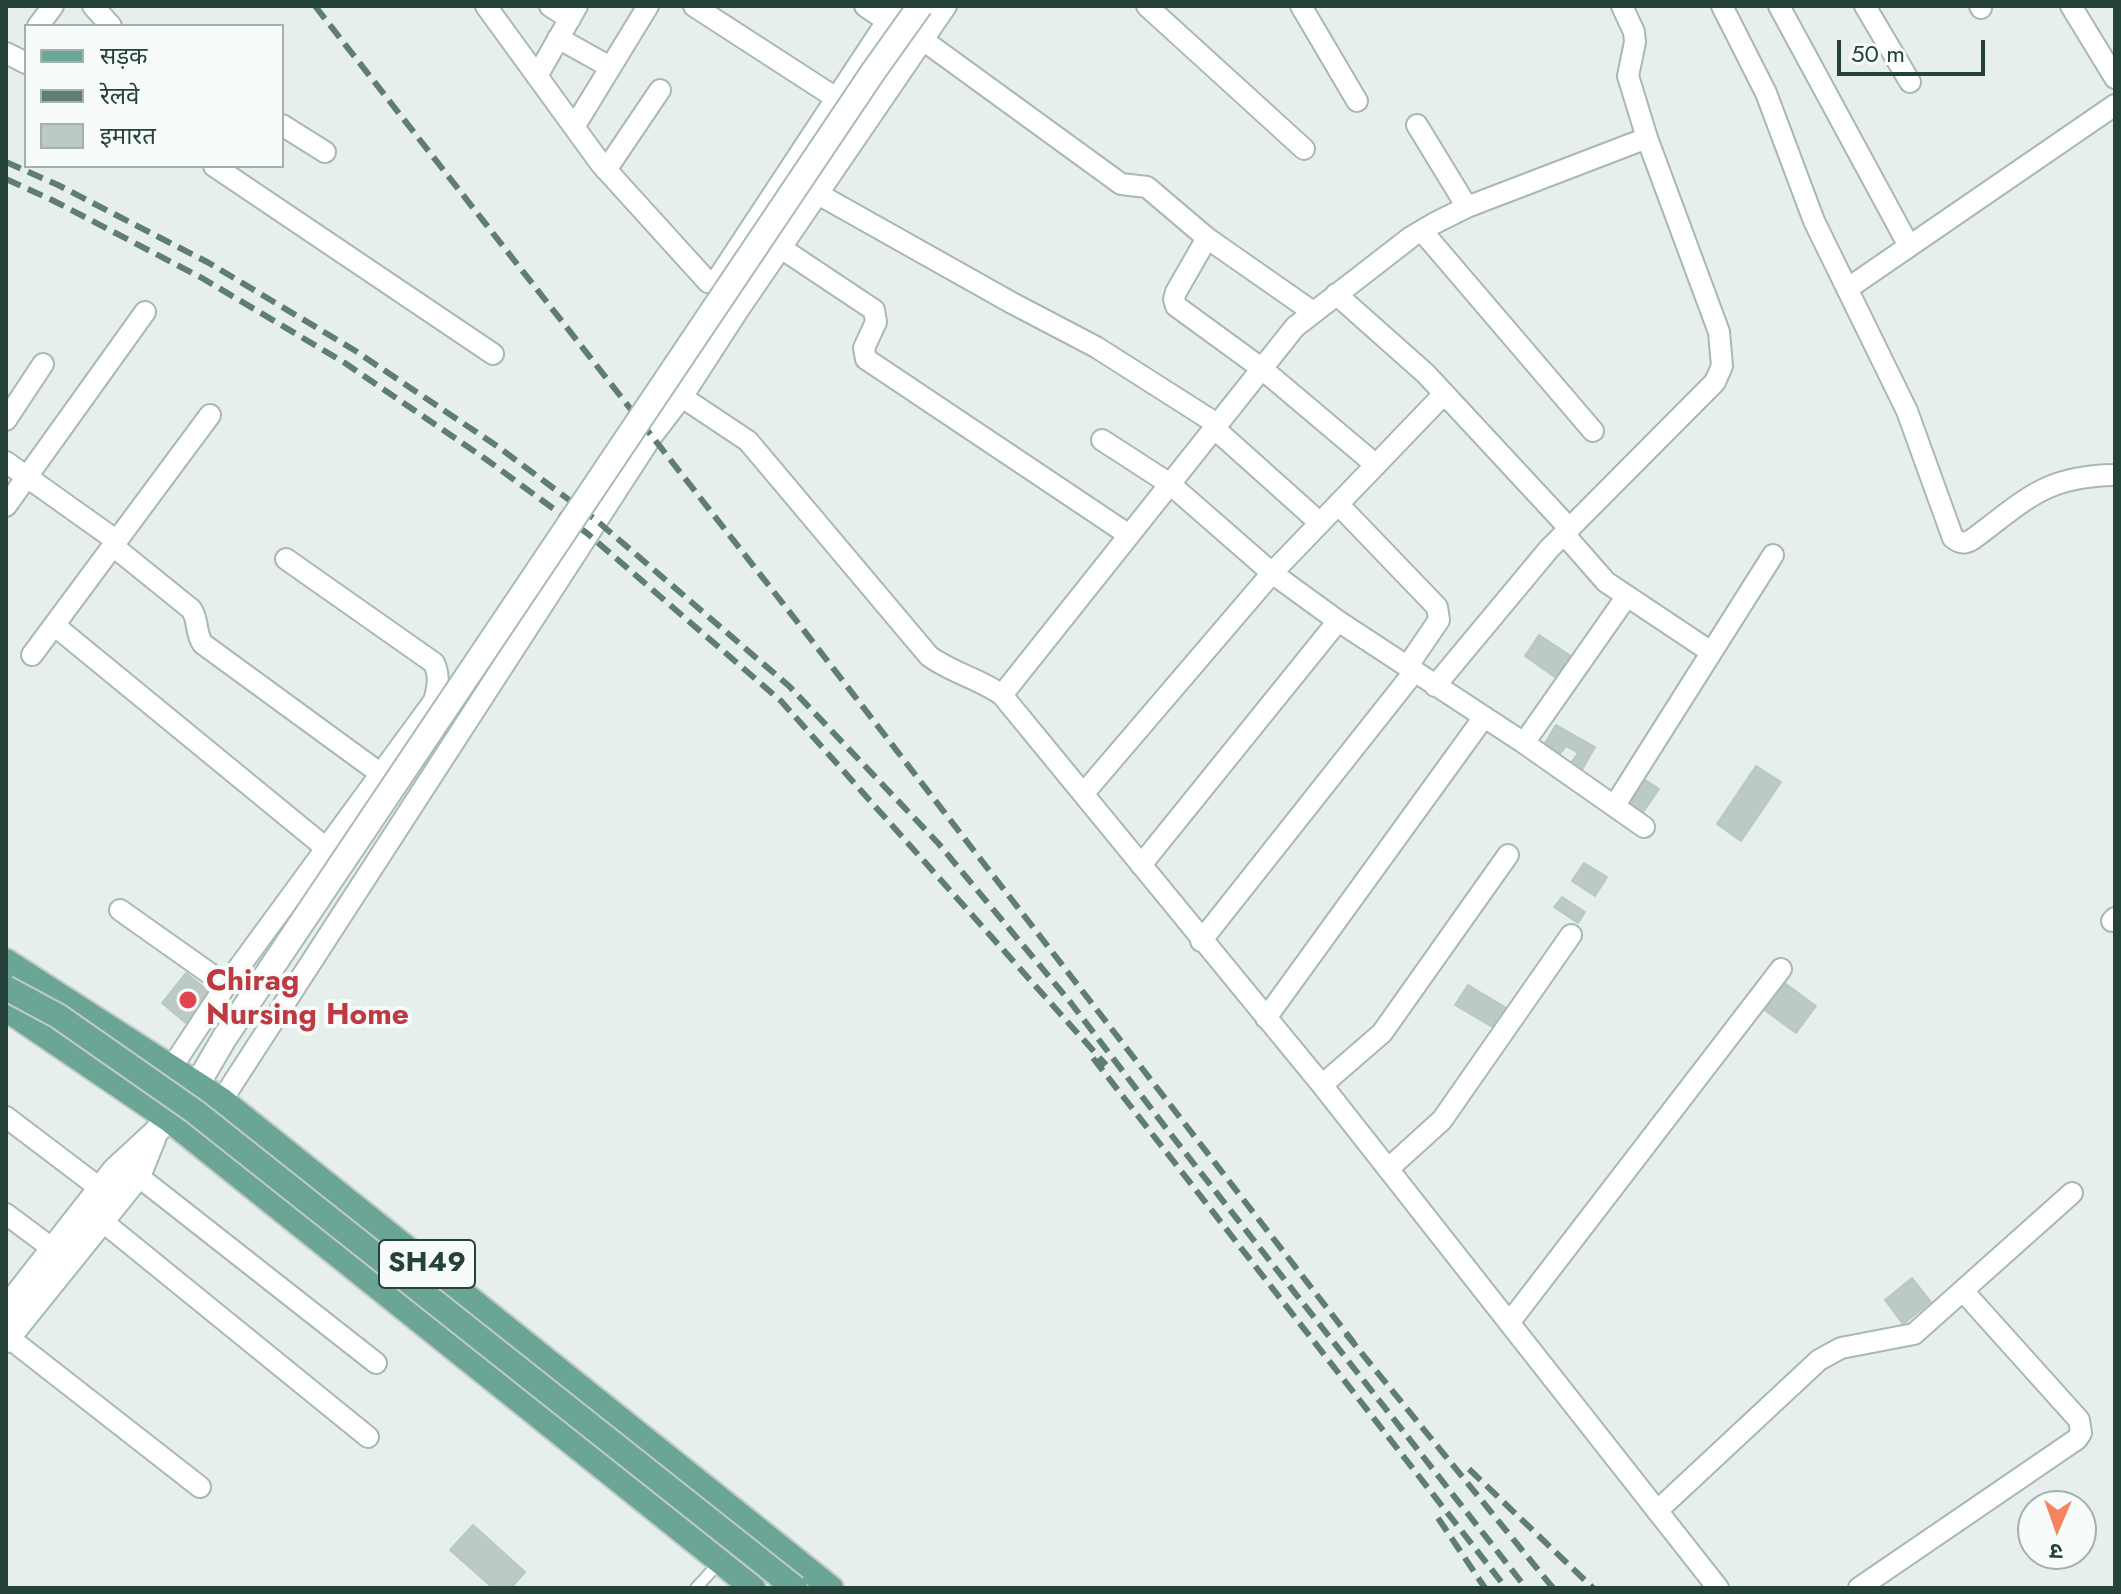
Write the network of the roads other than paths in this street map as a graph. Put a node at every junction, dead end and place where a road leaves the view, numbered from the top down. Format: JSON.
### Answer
{"nodes":[{"id":1,"x":53,"y":6,"type":"edge"},
{"id":2,"x":93,"y":6,"type":"edge"},
{"id":3,"x":486,"y":6,"type":"edge"},
{"id":4,"x":550,"y":6,"type":"edge"},
{"id":5,"x":648,"y":6,"type":"edge"},
{"id":6,"x":694,"y":6,"type":"edge"},
{"id":7,"x":865,"y":6,"type":"edge"},
{"id":8,"x":920,"y":6,"type":"edge"},
{"id":9,"x":946,"y":6,"type":"edge"},
{"id":10,"x":1147,"y":6,"type":"edge"},
{"id":11,"x":1301,"y":6,"type":"edge"},
{"id":12,"x":1622,"y":6,"type":"edge"},
{"id":13,"x":1722,"y":6,"type":"edge"},
{"id":14,"x":1779,"y":6,"type":"edge"},
{"id":15,"x":1865,"y":6,"type":"edge"},
{"id":16,"x":2071,"y":6,"type":"edge"},
{"id":17,"x":573,"y":12,"type":"edge"},
{"id":18,"x":892,"y":14,"type":"edge"},
{"id":19,"x":40,"y":24,"type":"edge"},
{"id":20,"x":109,"y":24,"type":"edge"},
{"id":21,"x":558,"y":38,"type":"junction"},
{"id":22,"x":923,"y":40,"type":"junction"},
{"id":23,"x":610,"y":67,"type":"junction"},
{"id":24,"x":537,"y":76,"type":"junction"},
{"id":25,"x":2115,"y":78,"type":"edge"},
{"id":26,"x":1910,"y":82,"type":"dead end"},
{"id":27,"x":660,"y":90,"type":"dead end"},
{"id":28,"x":836,"y":98,"type":"junction"},
{"id":29,"x":1357,"y":101,"type":"dead end"},
{"id":30,"x":2115,"y":105,"type":"edge"},
{"id":31,"x":1417,"y":125,"type":"dead end"},
{"id":32,"x":284,"y":126,"type":"edge"},
{"id":33,"x":574,"y":127,"type":"junction"},
{"id":34,"x":1647,"y":138,"type":"junction"},
{"id":35,"x":1304,"y":149,"type":"dead end"},
{"id":36,"x":325,"y":152,"type":"dead end"},
{"id":37,"x":220,"y":168,"type":"edge"},
{"id":38,"x":606,"y":170,"type":"junction"},
{"id":39,"x":818,"y":194,"type":"junction"},
{"id":40,"x":1467,"y":207,"type":"junction"},
{"id":41,"x":1422,"y":231,"type":"junction"},
{"id":42,"x":1207,"y":238,"type":"junction"},
{"id":43,"x":1909,"y":246,"type":"junction"},
{"id":44,"x":781,"y":248,"type":"junction"},
{"id":45,"x":1847,"y":289,"type":"junction"},
{"id":46,"x":1336,"y":294,"type":"junction"},
{"id":47,"x":145,"y":312,"type":"dead end"},
{"id":48,"x":1313,"y":312,"type":"junction"},
{"id":49,"x":493,"y":354,"type":"dead end"},
{"id":50,"x":43,"y":364,"type":"dead end"},
{"id":51,"x":1261,"y":368,"type":"junction"},
{"id":52,"x":1444,"y":394,"type":"junction"},
{"id":53,"x":682,"y":397,"type":"junction"},
{"id":54,"x":210,"y":415,"type":"dead end"},
{"id":55,"x":6,"y":420,"type":"edge"},
{"id":56,"x":1215,"y":426,"type":"junction"},
{"id":57,"x":1593,"y":431,"type":"dead end"},
{"id":58,"x":1102,"y":440,"type":"dead end"},
{"id":59,"x":6,"y":462,"type":"edge"},
{"id":60,"x":1376,"y":465,"type":"junction"},
{"id":61,"x":2115,"y":475,"type":"edge"},
{"id":62,"x":27,"y":477,"type":"junction"},
{"id":63,"x":1170,"y":484,"type":"junction"},
{"id":64,"x":1338,"y":504,"type":"junction"},
{"id":65,"x":6,"y":506,"type":"edge"},
{"id":66,"x":1320,"y":523,"type":"junction"},
{"id":67,"x":1567,"y":531,"type":"junction"},
{"id":68,"x":1129,"y":535,"type":"junction"},
{"id":69,"x":115,"y":544,"type":"junction"},
{"id":70,"x":1773,"y":555,"type":"dead end"},
{"id":71,"x":286,"y":559,"type":"dead end"},
{"id":72,"x":1272,"y":573,"type":"junction"},
{"id":73,"x":1627,"y":596,"type":"junction"},
{"id":74,"x":1338,"y":621,"type":"junction"},
{"id":75,"x":54,"y":625,"type":"junction"},
{"id":76,"x":1711,"y":652,"type":"junction"},
{"id":77,"x":32,"y":655,"type":"dead end"},
{"id":78,"x":1410,"y":669,"type":"junction"},
{"id":79,"x":1435,"y":686,"type":"junction"},
{"id":80,"x":1002,"y":695,"type":"junction"},
{"id":81,"x":1484,"y":717,"type":"junction"},
{"id":82,"x":1524,"y":743,"type":"junction"},
{"id":83,"x":381,"y":774,"type":"junction"},
{"id":84,"x":1084,"y":793,"type":"junction"},
{"id":85,"x":1615,"y":805,"type":"junction"},
{"id":86,"x":1644,"y":827,"type":"dead end"},
{"id":87,"x":326,"y":848,"type":"junction"},
{"id":88,"x":1508,"y":855,"type":"dead end"},
{"id":89,"x":1141,"y":865,"type":"junction"},
{"id":90,"x":120,"y":910,"type":"dead end"},
{"id":91,"x":1571,"y":935,"type":"dead end"},
{"id":92,"x":1201,"y":941,"type":"junction"},
{"id":93,"x":6,"y":961,"type":"edge"},
{"id":94,"x":1781,"y":969,"type":"dead end"},
{"id":95,"x":226,"y":985,"type":"junction"},
{"id":96,"x":6,"y":988,"type":"edge"},
{"id":97,"x":6,"y":1009,"type":"edge"},
{"id":98,"x":1266,"y":1018,"type":"junction"},
{"id":99,"x":172,"y":1067,"type":"junction"},
{"id":100,"x":198,"y":1083,"type":"junction"},
{"id":101,"x":1322,"y":1085,"type":"junction"},
{"id":102,"x":222,"y":1100,"type":"junction"},
{"id":103,"x":6,"y":1117,"type":"edge"},
{"id":104,"x":161,"y":1126,"type":"junction"},
{"id":105,"x":1388,"y":1169,"type":"junction"},
{"id":106,"x":138,"y":1176,"type":"junction"},
{"id":107,"x":101,"y":1189,"type":"junction"},
{"id":108,"x":2072,"y":1193,"type":"dead end"},
{"id":109,"x":6,"y":1214,"type":"edge"},
{"id":110,"x":102,"y":1221,"type":"junction"},
{"id":111,"x":53,"y":1249,"type":"junction"},
{"id":112,"x":1964,"y":1292,"type":"junction"},
{"id":113,"x":11,"y":1294,"type":"edge"},
{"id":114,"x":1509,"y":1323,"type":"junction"},
{"id":115,"x":7,"y":1339,"type":"edge"},
{"id":116,"x":376,"y":1363,"type":"dead end"},
{"id":117,"x":368,"y":1437,"type":"dead end"},
{"id":118,"x":200,"y":1487,"type":"dead end"},
{"id":119,"x":1657,"y":1511,"type":"junction"},
{"id":120,"x":720,"y":1561,"type":"junction"},
{"id":121,"x":696,"y":1588,"type":"edge"},
{"id":122,"x":753,"y":1588,"type":"edge"},
{"id":123,"x":795,"y":1588,"type":"edge"},
{"id":124,"x":831,"y":1588,"type":"edge"},
{"id":125,"x":1718,"y":1588,"type":"edge"},
{"id":126,"x":1859,"y":1588,"type":"edge"}],
"edges":[{"from":1,"to":19,"type":"street"},
{"from":2,"to":20,"type":"street"},
{"from":3,"to":24,"type":"street"},
{"from":4,"to":17,"type":"street"},
{"from":5,"to":23,"type":"street"},
{"from":6,"to":28,"type":"street"},
{"from":7,"to":18,"type":"street"},
{"from":8,"to":100,"type":"main road","bridge":true},
{"from":9,"to":22,"type":"street"},
{"from":10,"to":35,"type":"street"},
{"from":11,"to":29,"type":"street"},
{"from":12,"to":34,"type":"street"},
{"from":13,"to":45,"type":"street"},
{"from":14,"to":43,"type":"street"},
{"from":15,"to":26,"type":"street"},
{"from":16,"to":25,"type":"street"},
{"from":17,"to":21,"type":"street"},
{"from":18,"to":28,"type":"street"},
{"from":21,"to":23,"type":"street"},
{"from":21,"to":24,"type":"street"},
{"from":22,"to":39,"type":"street"},
{"from":22,"to":42,"type":"street"},
{"from":23,"to":33,"type":"street"},
{"from":24,"to":33,"type":"street"},
{"from":27,"to":38,"type":"street"},
{"from":28,"to":38,"type":"street"},
{"from":30,"to":43,"type":"street"},
{"from":31,"to":40,"type":"street"},
{"from":32,"to":36,"type":"street"},
{"from":33,"to":38,"type":"street"},
{"from":34,"to":40,"type":"street"},
{"from":34,"to":67,"type":"street"},
{"from":37,"to":49,"type":"street"},
{"from":39,"to":44,"type":"street"},
{"from":39,"to":56,"type":"street"},
{"from":40,"to":41,"type":"street"},
{"from":41,"to":46,"type":"street"},
{"from":41,"to":57,"type":"street"},
{"from":42,"to":48,"type":"street"},
{"from":42,"to":51,"type":"street"},
{"from":43,"to":45,"type":"street"},
{"from":44,"to":53,"type":"street"},
{"from":44,"to":68,"type":"street"},
{"from":45,"to":61,"type":"street"},
{"from":46,"to":48,"type":"street"},
{"from":46,"to":52,"type":"street"},
{"from":47,"to":62,"type":"street"},
{"from":48,"to":51,"type":"street"},
{"from":50,"to":55,"type":"street"},
{"from":51,"to":56,"type":"street"},
{"from":51,"to":60,"type":"street"},
{"from":52,"to":60,"type":"street"},
{"from":52,"to":67,"type":"street"},
{"from":53,"to":80,"type":"street"},
{"from":53,"to":102,"type":"street"},
{"from":54,"to":69,"type":"street"},
{"from":56,"to":63,"type":"street"},
{"from":56,"to":66,"type":"street"},
{"from":58,"to":63,"type":"street"},
{"from":59,"to":62,"type":"street"},
{"from":60,"to":64,"type":"street"},
{"from":62,"to":65,"type":"street"},
{"from":62,"to":69,"type":"street"},
{"from":63,"to":68,"type":"street"},
{"from":63,"to":72,"type":"street"},
{"from":64,"to":66,"type":"street"},
{"from":64,"to":78,"type":"street"},
{"from":66,"to":72,"type":"street"},
{"from":67,"to":73,"type":"street"},
{"from":67,"to":79,"type":"street"},
{"from":68,"to":80,"type":"street"},
{"from":69,"to":75,"type":"street"},
{"from":69,"to":83,"type":"street"},
{"from":70,"to":76,"type":"street"},
{"from":71,"to":83,"type":"street"},
{"from":72,"to":74,"type":"street"},
{"from":72,"to":84,"type":"street"},
{"from":73,"to":76,"type":"street"},
{"from":73,"to":82,"type":"street"},
{"from":74,"to":78,"type":"street"},
{"from":74,"to":89,"type":"street"},
{"from":75,"to":77,"type":"street"},
{"from":75,"to":87,"type":"street"},
{"from":76,"to":85,"type":"street"},
{"from":78,"to":79,"type":"street"},
{"from":78,"to":92,"type":"street"},
{"from":79,"to":81,"type":"street"},
{"from":80,"to":84,"type":"street"},
{"from":81,"to":82,"type":"street"},
{"from":81,"to":98,"type":"street"},
{"from":82,"to":85,"type":"street"},
{"from":83,"to":87,"type":"street"},
{"from":84,"to":89,"type":"street"},
{"from":85,"to":86,"type":"street"},
{"from":87,"to":95,"type":"street"},
{"from":88,"to":101,"type":"street"},
{"from":89,"to":92,"type":"street"},
{"from":90,"to":95,"type":"street"},
{"from":91,"to":105,"type":"street"},
{"from":92,"to":98,"type":"street"},
{"from":93,"to":99,"type":"main road","number":"SH49"},
{"from":94,"to":114,"type":"street"},
{"from":95,"to":99,"type":"street"},
{"from":96,"to":123,"type":"main road","number":"SH49","bridge":true},
{"from":97,"to":104,"type":"main road","number":"SH49"},
{"from":98,"to":101,"type":"street"},
{"from":99,"to":100,"type":"main road","number":"SH49"},
{"from":100,"to":102,"type":"main road","number":"SH49"},
{"from":100,"to":104,"type":"main road"},
{"from":101,"to":105,"type":"street"},
{"from":102,"to":124,"type":"main road","number":"SH49"},
{"from":103,"to":107,"type":"street"},
{"from":104,"to":106,"type":"main road"},
{"from":104,"to":107,"type":"main road"},
{"from":104,"to":120,"type":"main road","number":"SH49"},
{"from":105,"to":114,"type":"street"},
{"from":106,"to":110,"type":"main road"},
{"from":106,"to":116,"type":"street"},
{"from":107,"to":111,"type":"main road"},
{"from":108,"to":112,"type":"street"},
{"from":109,"to":111,"type":"street"},
{"from":110,"to":115,"type":"main road"},
{"from":110,"to":117,"type":"street"},
{"from":111,"to":113,"type":"main road"},
{"from":112,"to":119,"type":"street"},
{"from":112,"to":126,"type":"street"},
{"from":114,"to":119,"type":"street"},
{"from":115,"to":118,"type":"street"},
{"from":119,"to":125,"type":"street"},
{"from":120,"to":121,"type":"lane"},
{"from":120,"to":122,"type":"main road","number":"SH49"}]}
